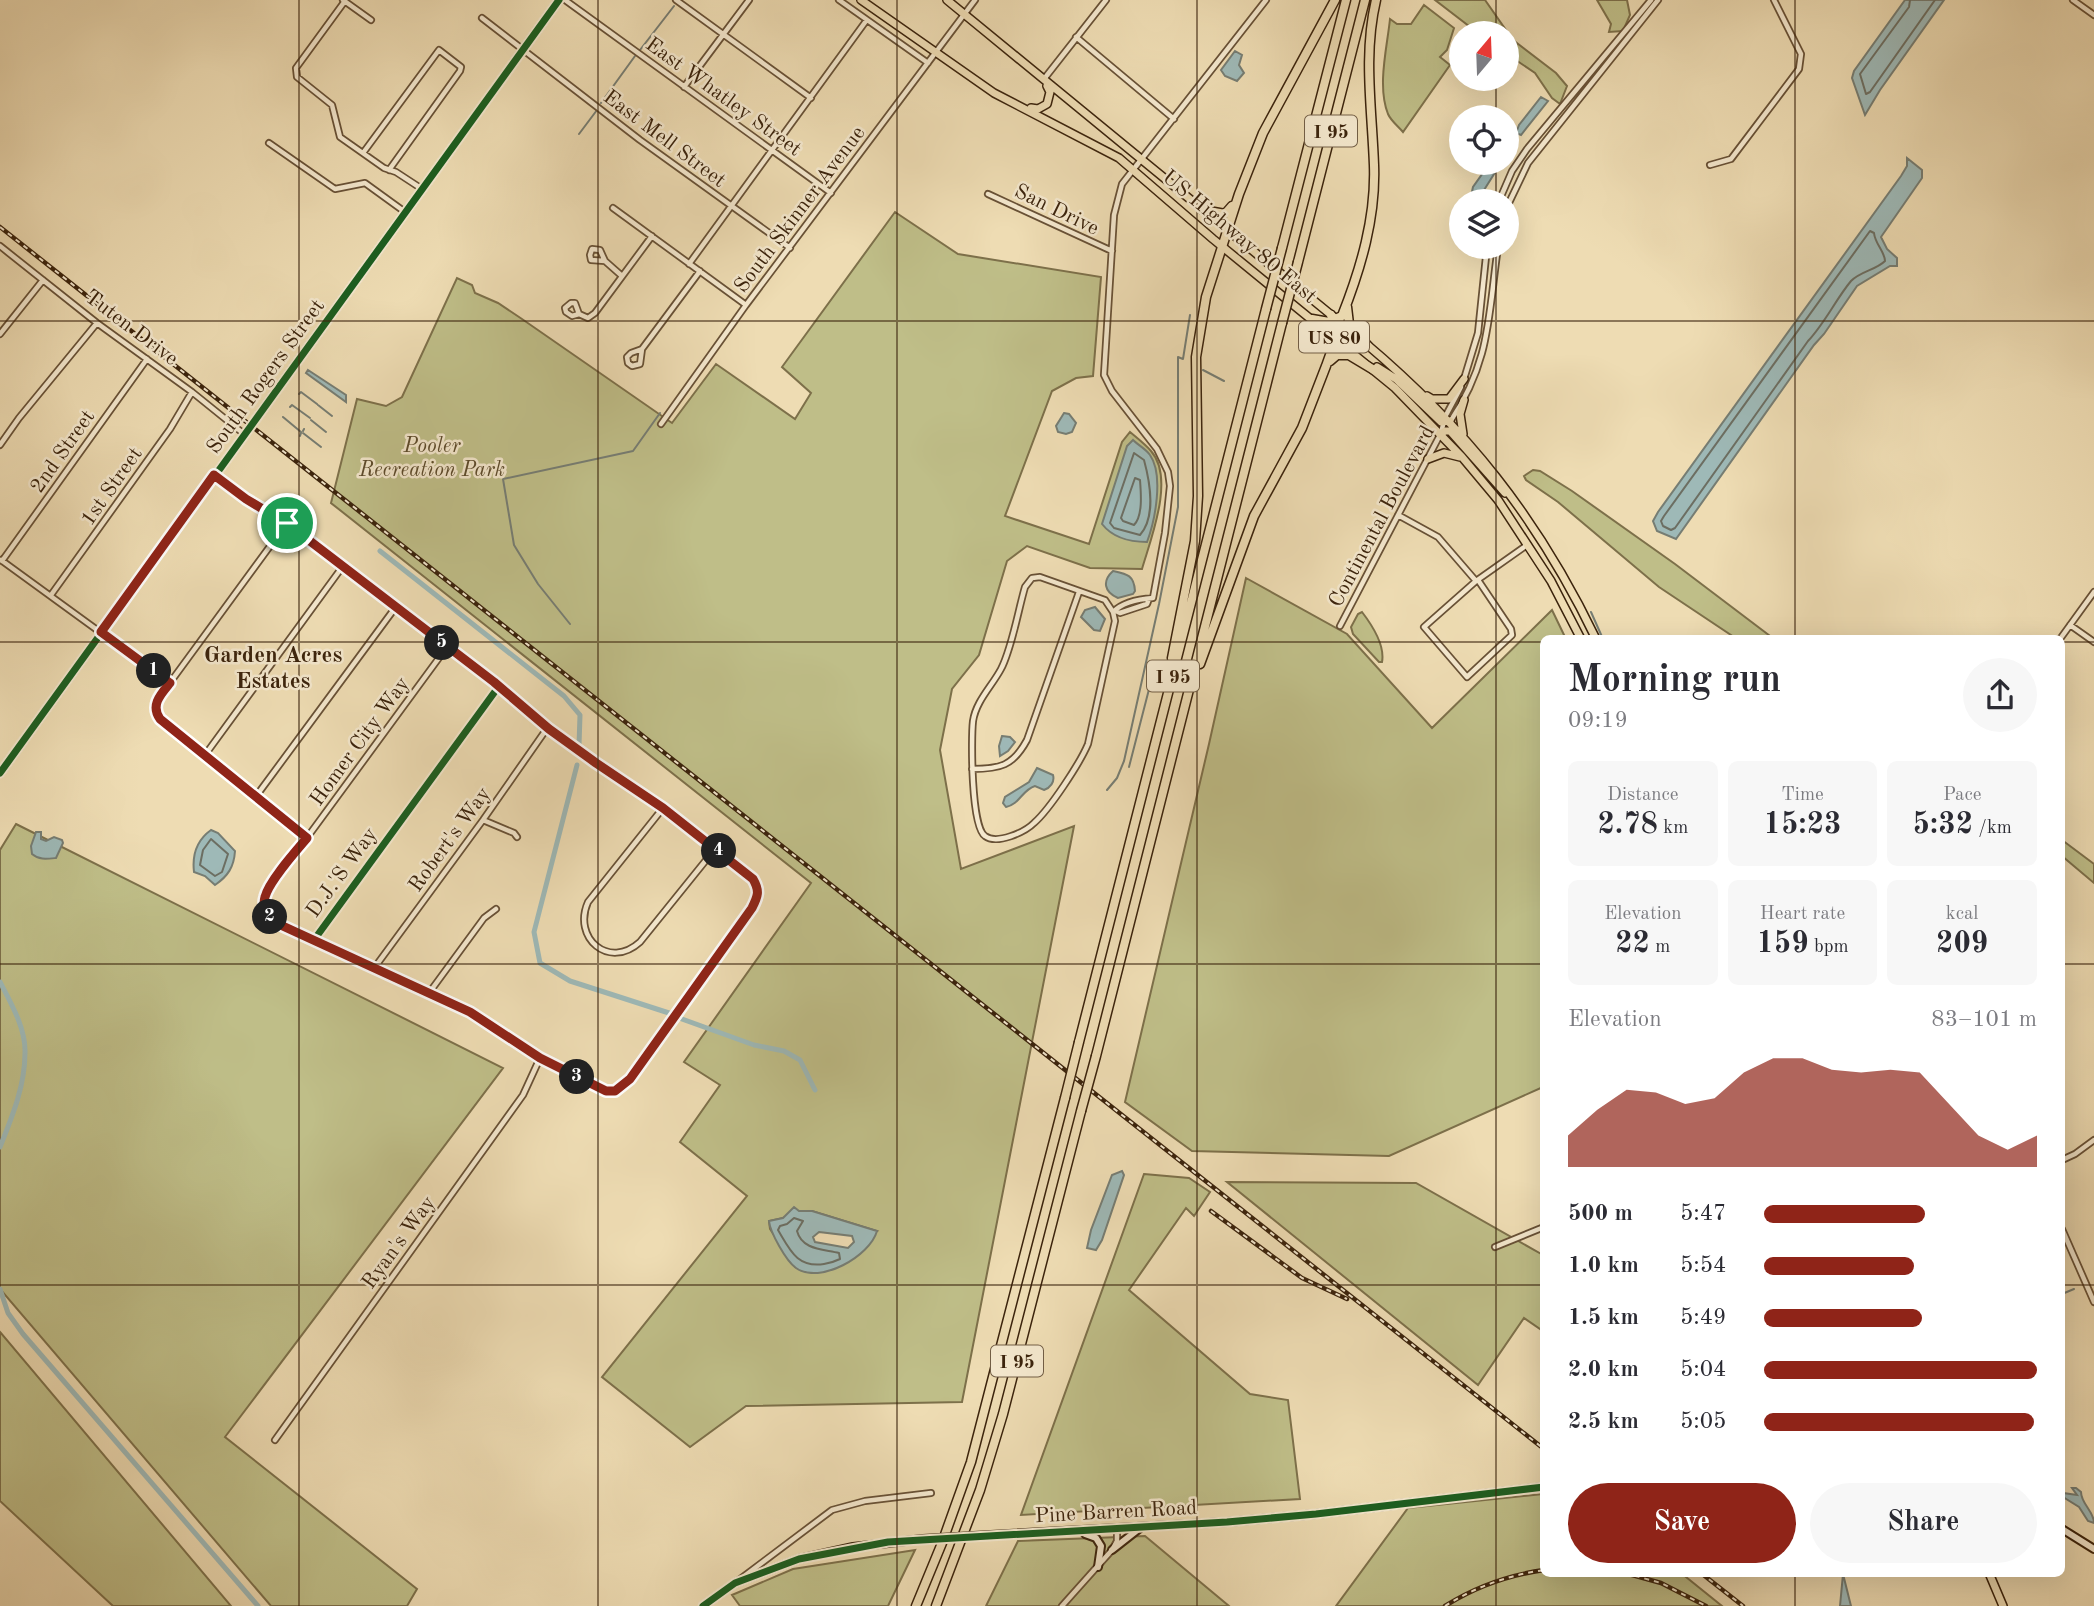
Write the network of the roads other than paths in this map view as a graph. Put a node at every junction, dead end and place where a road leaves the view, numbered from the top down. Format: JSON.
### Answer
{"nodes":[{"id":1,"x":559,"y":0,"type":"edge"},
{"id":2,"x":565,"y":0,"type":"edge"},
{"id":3,"x":676,"y":0,"type":"edge"},
{"id":4,"x":749,"y":0,"type":"edge"},
{"id":5,"x":839,"y":0,"type":"edge"},
{"id":6,"x":861,"y":0,"type":"edge"},
{"id":7,"x":947,"y":0,"type":"edge"},
{"id":8,"x":975,"y":0,"type":"edge"},
{"id":9,"x":1106,"y":0,"type":"edge"},
{"id":10,"x":1266,"y":0,"type":"edge"},
{"id":11,"x":1335,"y":0,"type":"edge"},
{"id":12,"x":1346,"y":0,"type":"edge"},
{"id":13,"x":1364,"y":0,"type":"edge"},
{"id":14,"x":1376,"y":0,"type":"edge"},
{"id":15,"x":1651,"y":0,"type":"edge"},
{"id":16,"x":1658,"y":0,"type":"edge"},
{"id":17,"x":1774,"y":0,"type":"edge"},
{"id":18,"x":2073,"y":0,"type":"edge"},
{"id":19,"x":344,"y":1,"type":"edge"},
{"id":20,"x":964,"y":15,"type":"junction"},
{"id":21,"x":2094,"y":15,"type":"edge"},
{"id":22,"x":482,"y":18,"type":"dead end"},
{"id":23,"x":371,"y":20,"type":"dead end"},
{"id":24,"x":866,"y":21,"type":"junction"},
{"id":25,"x":723,"y":33,"type":"junction"},
{"id":26,"x":1076,"y":37,"type":"junction"},
{"id":27,"x":523,"y":49,"type":"junction"},
{"id":28,"x":936,"y":54,"type":"junction"},
{"id":29,"x":928,"y":63,"type":"junction"},
{"id":30,"x":1043,"y":81,"type":"junction"},
{"id":31,"x":684,"y":87,"type":"junction"},
{"id":32,"x":811,"y":98,"type":"junction"},
{"id":33,"x":1017,"y":104,"type":"junction"},
{"id":34,"x":1174,"y":118,"type":"junction"},
{"id":35,"x":269,"y":143,"type":"dead end"},
{"id":36,"x":773,"y":151,"type":"junction"},
{"id":37,"x":363,"y":153,"type":"junction"},
{"id":38,"x":1141,"y":160,"type":"junction"},
{"id":39,"x":1710,"y":165,"type":"dead end"},
{"id":40,"x":389,"y":170,"type":"junction"},
{"id":41,"x":1134,"y":171,"type":"junction"},
{"id":42,"x":422,"y":189,"type":"junction"},
{"id":43,"x":1505,"y":189,"type":"edge"},
{"id":44,"x":1516,"y":189,"type":"edge"},
{"id":45,"x":831,"y":193,"type":"junction"},
{"id":46,"x":988,"y":194,"type":"dead end"},
{"id":47,"x":1239,"y":194,"type":"junction"},
{"id":48,"x":732,"y":207,"type":"junction"},
{"id":49,"x":613,"y":208,"type":"dead end"},
{"id":50,"x":1203,"y":210,"type":"junction"},
{"id":51,"x":405,"y":212,"type":"junction"},
{"id":52,"x":1227,"y":230,"type":"junction"},
{"id":53,"x":652,"y":236,"type":"junction"},
{"id":54,"x":1223,"y":246,"type":"junction"},
{"id":55,"x":2,"y":248,"type":"edge"},
{"id":56,"x":790,"y":248,"type":"junction"},
{"id":57,"x":1112,"y":251,"type":"junction"},
{"id":58,"x":0,"y":254,"type":"edge"},
{"id":59,"x":1486,"y":259,"type":"edge"},
{"id":60,"x":1497,"y":259,"type":"edge"},
{"id":61,"x":605,"y":261,"type":"dead end"},
{"id":62,"x":689,"y":264,"type":"junction"},
{"id":63,"x":700,"y":271,"type":"junction"},
{"id":64,"x":622,"y":276,"type":"junction"},
{"id":65,"x":43,"y":280,"type":"junction"},
{"id":66,"x":1349,"y":298,"type":"junction"},
{"id":67,"x":747,"y":305,"type":"junction"},
{"id":68,"x":579,"y":314,"type":"dead end"},
{"id":69,"x":1334,"y":318,"type":"junction"},
{"id":70,"x":1312,"y":319,"type":"junction"},
{"id":71,"x":97,"y":323,"type":"junction"},
{"id":72,"x":0,"y":334,"type":"edge"},
{"id":73,"x":1336,"y":338,"type":"junction"},
{"id":74,"x":1368,"y":346,"type":"junction"},
{"id":75,"x":642,"y":349,"type":"dead end"},
{"id":76,"x":1356,"y":354,"type":"junction"},
{"id":77,"x":147,"y":359,"type":"junction"},
{"id":78,"x":1326,"y":366,"type":"junction"},
{"id":79,"x":1374,"y":370,"type":"junction"},
{"id":80,"x":1464,"y":379,"type":"junction"},
{"id":81,"x":192,"y":391,"type":"junction"},
{"id":82,"x":1422,"y":392,"type":"junction"},
{"id":83,"x":1464,"y":400,"type":"junction"},
{"id":84,"x":1446,"y":421,"type":"junction"},
{"id":85,"x":661,"y":424,"type":"dead end"},
{"id":86,"x":244,"y":434,"type":"junction"},
{"id":87,"x":1441,"y":434,"type":"junction"},
{"id":88,"x":1465,"y":438,"type":"junction"},
{"id":89,"x":0,"y":445,"type":"edge"},
{"id":90,"x":1428,"y":458,"type":"junction"},
{"id":91,"x":1464,"y":459,"type":"junction"},
{"id":92,"x":214,"y":475,"type":"junction"},
{"id":93,"x":1522,"y":511,"type":"junction"},
{"id":94,"x":1398,"y":515,"type":"junction"},
{"id":95,"x":287,"y":523,"type":"junction"},
{"id":96,"x":1528,"y":544,"type":"junction"},
{"id":97,"x":1,"y":561,"type":"edge"},
{"id":98,"x":343,"y":566,"type":"junction"},
{"id":99,"x":1477,"y":581,"type":"junction"},
{"id":100,"x":1079,"y":592,"type":"junction"},
{"id":101,"x":2094,"y":592,"type":"edge"},
{"id":102,"x":51,"y":595,"type":"junction"},
{"id":103,"x":1138,"y":599,"type":"junction"},
{"id":104,"x":1149,"y":599,"type":"junction"},
{"id":105,"x":1140,"y":606,"type":"junction"},
{"id":106,"x":395,"y":608,"type":"junction"},
{"id":107,"x":1115,"y":611,"type":"junction"},
{"id":108,"x":2070,"y":625,"type":"junction"},
{"id":109,"x":1340,"y":626,"type":"dead end"},
{"id":110,"x":101,"y":632,"type":"junction"},
{"id":111,"x":1579,"y":635,"type":"edge"},
{"id":112,"x":1594,"y":635,"type":"edge"},
{"id":113,"x":2063,"y":635,"type":"edge"},
{"id":114,"x":2094,"y":642,"type":"edge"},
{"id":115,"x":447,"y":647,"type":"junction"},
{"id":116,"x":170,"y":683,"type":"junction"},
{"id":117,"x":499,"y":686,"type":"junction"},
{"id":118,"x":1188,"y":692,"type":"junction"},
{"id":119,"x":1163,"y":714,"type":"junction"},
{"id":120,"x":548,"y":727,"type":"junction"},
{"id":121,"x":205,"y":755,"type":"junction"},
{"id":122,"x":972,"y":769,"type":"junction"},
{"id":123,"x":0,"y":773,"type":"edge"},
{"id":124,"x":257,"y":795,"type":"junction"},
{"id":125,"x":663,"y":808,"type":"junction"},
{"id":126,"x":483,"y":820,"type":"junction"},
{"id":127,"x":517,"y":836,"type":"dead end"},
{"id":128,"x":307,"y":838,"type":"junction"},
{"id":129,"x":715,"y":849,"type":"junction"},
{"id":130,"x":496,"y":909,"type":"dead end"},
{"id":131,"x":314,"y":940,"type":"junction"},
{"id":132,"x":375,"y":967,"type":"junction"},
{"id":133,"x":429,"y":993,"type":"junction"},
{"id":134,"x":540,"y":1058,"type":"junction"},
{"id":135,"x":2094,"y":1140,"type":"edge"},
{"id":136,"x":2065,"y":1158,"type":"edge"},
{"id":137,"x":1540,"y":1229,"type":"edge"},
{"id":138,"x":2065,"y":1236,"type":"edge"},
{"id":139,"x":1495,"y":1247,"type":"dead end"},
{"id":140,"x":2094,"y":1302,"type":"edge"},
{"id":141,"x":275,"y":1440,"type":"dead end"},
{"id":142,"x":1540,"y":1487,"type":"edge"},
{"id":143,"x":931,"y":1493,"type":"dead end"},
{"id":144,"x":1141,"y":1527,"type":"junction"},
{"id":145,"x":1117,"y":1529,"type":"junction"},
{"id":146,"x":1055,"y":1532,"type":"junction"},
{"id":147,"x":2065,"y":1532,"type":"edge"},
{"id":148,"x":2094,"y":1549,"type":"edge"},
{"id":149,"x":1112,"y":1550,"type":"junction"},
{"id":150,"x":1098,"y":1567,"type":"junction"},
{"id":151,"x":1991,"y":1577,"type":"edge"},
{"id":152,"x":735,"y":1583,"type":"junction"},
{"id":153,"x":703,"y":1606,"type":"edge"},
{"id":154,"x":916,"y":1606,"type":"edge"},
{"id":155,"x":936,"y":1606,"type":"edge"},
{"id":156,"x":1062,"y":1606,"type":"edge"},
{"id":157,"x":2003,"y":1606,"type":"edge"}],
"edges":[{"from":1,"to":27,"type":"street","name":"South Rogers Street"},
{"from":2,"to":31,"type":"street","name":"East Whatley Street"},
{"from":3,"to":25,"type":"street"},
{"from":4,"to":25,"type":"street"},
{"from":5,"to":24,"type":"street"},
{"from":6,"to":28,"type":"main road","name":"US Highway 80 East","number":"US 80"},
{"from":7,"to":20,"type":"main road","name":"US Highway 80 East","number":"US 80"},
{"from":8,"to":20,"type":"street","name":"South Skinner Avenue"},
{"from":9,"to":26,"type":"street"},
{"from":10,"to":34,"type":"street"},
{"from":11,"to":47,"type":"highway"},
{"from":12,"to":119,"type":"highway","number":"I 95","bridge":true},
{"from":13,"to":118,"type":"highway","number":"I 95","bridge":true},
{"from":14,"to":66,"type":"highway"},
{"from":15,"to":43,"type":"street"},
{"from":16,"to":44,"type":"street"},
{"from":17,"to":39,"type":"street"},
{"from":18,"to":21,"type":"street"},
{"from":19,"to":23,"type":"street"},
{"from":19,"to":37,"type":"street"},
{"from":20,"to":28,"type":"street","name":"South Skinner Avenue"},
{"from":20,"to":30,"type":"main road","name":"US Highway 80 East","number":"US 80"},
{"from":22,"to":27,"type":"street","name":"East Mell Street"},
{"from":24,"to":29,"type":"street"},
{"from":24,"to":32,"type":"street"},
{"from":25,"to":31,"type":"street"},
{"from":25,"to":32,"type":"street"},
{"from":26,"to":30,"type":"street"},
{"from":26,"to":34,"type":"street"},
{"from":27,"to":42,"type":"street","name":"South Rogers Street"},
{"from":27,"to":48,"type":"street","name":"East Mell Street"},
{"from":28,"to":29,"type":"street","name":"South Skinner Avenue"},
{"from":28,"to":33,"type":"main road","name":"US Highway 80 East","number":"US 80"},
{"from":29,"to":45,"type":"street","name":"South Skinner Avenue"},
{"from":30,"to":33,"type":"main road"},
{"from":30,"to":38,"type":"main road","name":"US Highway 80 East","number":"US 80"},
{"from":31,"to":36,"type":"street","name":"East Whatley Street"},
{"from":32,"to":36,"type":"street"},
{"from":33,"to":41,"type":"main road","name":"US Highway 80 East","number":"US 80"},
{"from":34,"to":38,"type":"street"},
{"from":35,"to":51,"type":"street"},
{"from":36,"to":45,"type":"street","name":"East Whatley Street"},
{"from":36,"to":48,"type":"street"},
{"from":37,"to":40,"type":"street"},
{"from":37,"to":40,"type":"street"},
{"from":38,"to":41,"type":"street"},
{"from":38,"to":50,"type":"main road","name":"US Highway 80 East","number":"US 80"},
{"from":40,"to":42,"type":"street"},
{"from":41,"to":54,"type":"main road","name":"US Highway 80 East","number":"US 80"},
{"from":41,"to":57,"type":"street"},
{"from":42,"to":51,"type":"street","name":"South Rogers Street"},
{"from":45,"to":56,"type":"street","name":"South Skinner Avenue"},
{"from":46,"to":57,"type":"street","name":"San Drive"},
{"from":47,"to":50,"type":"highway"},
{"from":47,"to":52,"type":"highway"},
{"from":48,"to":56,"type":"street","name":"East Mell Street"},
{"from":48,"to":62,"type":"street"},
{"from":49,"to":53,"type":"street"},
{"from":50,"to":52,"type":"main road","name":"US Highway 80 East","number":"US 80"},
{"from":51,"to":86,"type":"street","name":"South Rogers Street"},
{"from":52,"to":54,"type":"highway"},
{"from":52,"to":69,"type":"main road","name":"US Highway 80 East","number":"US 80"},
{"from":53,"to":62,"type":"street"},
{"from":53,"to":64,"type":"street"},
{"from":54,"to":70,"type":"main road","name":"US Highway 80 East","number":"US 80"},
{"from":54,"to":119,"type":"highway"},
{"from":55,"to":58,"type":"street"},
{"from":55,"to":65,"type":"street","name":"Tuten Drive"},
{"from":56,"to":67,"type":"street","name":"South Skinner Avenue"},
{"from":57,"to":104,"type":"street"},
{"from":59,"to":80,"type":"street"},
{"from":60,"to":83,"type":"street"},
{"from":61,"to":64,"type":"street"},
{"from":62,"to":63,"type":"street"},
{"from":63,"to":67,"type":"street"},
{"from":63,"to":75,"type":"street"},
{"from":64,"to":68,"type":"street"},
{"from":65,"to":71,"type":"street","name":"Tuten Drive"},
{"from":65,"to":72,"type":"street"},
{"from":66,"to":69,"type":"highway"},
{"from":66,"to":74,"type":"highway"},
{"from":67,"to":85,"type":"street","name":"South Skinner Avenue"},
{"from":69,"to":70,"type":"highway"},
{"from":69,"to":73,"type":"highway"},
{"from":69,"to":74,"type":"main road","name":"US Highway 80 East","number":"US 80"},
{"from":70,"to":73,"type":"main road","name":"US Highway 80 East","number":"US 80"},
{"from":71,"to":77,"type":"street","name":"Tuten Drive"},
{"from":71,"to":89,"type":"street"},
{"from":73,"to":76,"type":"main road","name":"US Highway 80 East","number":"US 80"},
{"from":73,"to":78,"type":"highway"},
{"from":74,"to":82,"type":"main road","name":"US Highway 80 East","number":"US 80"},
{"from":76,"to":79,"type":"main road","name":"US Highway 80 East","number":"US 80"},
{"from":76,"to":84,"type":"main road"},
{"from":77,"to":81,"type":"street","name":"Tuten Drive"},
{"from":77,"to":97,"type":"street","name":"2nd Street"},
{"from":78,"to":79,"type":"highway"},
{"from":78,"to":118,"type":"highway"},
{"from":79,"to":87,"type":"main road","name":"US Highway 80 East","number":"US 80"},
{"from":80,"to":82,"type":"main road"},
{"from":80,"to":84,"type":"street"},
{"from":81,"to":86,"type":"street","name":"Tuten Drive"},
{"from":81,"to":102,"type":"street","name":"1st Street"},
{"from":82,"to":84,"type":"main road","name":"US Highway 80 East","number":"US 80"},
{"from":83,"to":84,"type":"street"},
{"from":83,"to":88,"type":"main road"},
{"from":84,"to":87,"type":"street","name":"Continental Boulevard"},
{"from":84,"to":88,"type":"main road","name":"US Highway 80 East","number":"US 80"},
{"from":86,"to":92,"type":"street","name":"South Rogers Street"},
{"from":87,"to":90,"type":"street","name":"Continental Boulevard"},
{"from":87,"to":91,"type":"main road","name":"US Highway 80 East","number":"US 80"},
{"from":87,"to":93,"type":"main road"},
{"from":88,"to":93,"type":"main road","name":"US Highway 80 East","number":"US 80"},
{"from":90,"to":91,"type":"main road"},
{"from":90,"to":94,"type":"street","name":"Continental Boulevard"},
{"from":91,"to":96,"type":"main road","name":"US Highway 80 East","number":"US 80"},
{"from":92,"to":95,"type":"street"},
{"from":92,"to":110,"type":"street","name":"South Rogers Street"},
{"from":93,"to":112,"type":"main road","name":"US Highway 80 East","number":"US 80"},
{"from":94,"to":99,"type":"street"},
{"from":94,"to":109,"type":"street","name":"Continental Boulevard"},
{"from":95,"to":98,"type":"street"},
{"from":95,"to":116,"type":"street"},
{"from":96,"to":99,"type":"street"},
{"from":96,"to":111,"type":"main road","name":"US Highway 80 East","number":"US 80"},
{"from":97,"to":102,"type":"street"},
{"from":98,"to":106,"type":"street"},
{"from":98,"to":121,"type":"street"},
{"from":99,"to":99,"type":"street"},
{"from":100,"to":107,"type":"street"},
{"from":100,"to":122,"type":"street"},
{"from":100,"to":122,"type":"street"},
{"from":101,"to":108,"type":"street"},
{"from":102,"to":110,"type":"street"},
{"from":103,"to":104,"type":"street"},
{"from":103,"to":105,"type":"street"},
{"from":103,"to":107,"type":"street"},
{"from":104,"to":105,"type":"street"},
{"from":105,"to":107,"type":"street"},
{"from":106,"to":115,"type":"street"},
{"from":106,"to":124,"type":"street"},
{"from":107,"to":122,"type":"street"},
{"from":108,"to":113,"type":"street"},
{"from":108,"to":114,"type":"street"},
{"from":110,"to":116,"type":"street"},
{"from":110,"to":123,"type":"street","name":"South Rogers Street"},
{"from":115,"to":117,"type":"street"},
{"from":115,"to":128,"type":"street","name":"Homer City Way"},
{"from":116,"to":121,"type":"street"},
{"from":117,"to":120,"type":"street"},
{"from":117,"to":131,"type":"street","name":"D.J.'S Way"},
{"from":118,"to":155,"type":"highway","number":"I 95","bridge":true},
{"from":119,"to":154,"type":"highway","number":"I 95","bridge":true},
{"from":120,"to":125,"type":"street"},
{"from":120,"to":126,"type":"street","name":"Robert's Way"},
{"from":121,"to":124,"type":"street"},
{"from":124,"to":128,"type":"street"},
{"from":125,"to":129,"type":"street"},
{"from":125,"to":129,"type":"street"},
{"from":126,"to":127,"type":"street"},
{"from":126,"to":132,"type":"street","name":"Robert's Way"},
{"from":128,"to":131,"type":"street","name":"Homer City Way"},
{"from":129,"to":134,"type":"street","name":"D.J.'S Way"},
{"from":130,"to":133,"type":"street"},
{"from":131,"to":132,"type":"street","name":"D.J.'S Way"},
{"from":132,"to":133,"type":"street","name":"D.J.'S Way"},
{"from":133,"to":134,"type":"street","name":"D.J.'S Way"},
{"from":134,"to":141,"type":"street","name":"Ryan's Way"},
{"from":135,"to":136,"type":"street"},
{"from":137,"to":139,"type":"street"},
{"from":138,"to":140,"type":"street"},
{"from":142,"to":144,"type":"street","name":"Pine Barren Road"},
{"from":143,"to":152,"type":"street"},
{"from":144,"to":145,"type":"street","name":"Pine Barren Road"},
{"from":144,"to":149,"type":"street"},
{"from":145,"to":146,"type":"street","name":"Pine Barren Road"},
{"from":145,"to":149,"type":"street"},
{"from":146,"to":150,"type":"street"},
{"from":146,"to":152,"type":"street","name":"Pine Barren Road","bridge":true},
{"from":147,"to":148,"type":"street"},
{"from":149,"to":150,"type":"street"},
{"from":150,"to":156,"type":"street"},
{"from":151,"to":157,"type":"main road"},
{"from":152,"to":153,"type":"street","name":"Pine Barren Road"}]}
